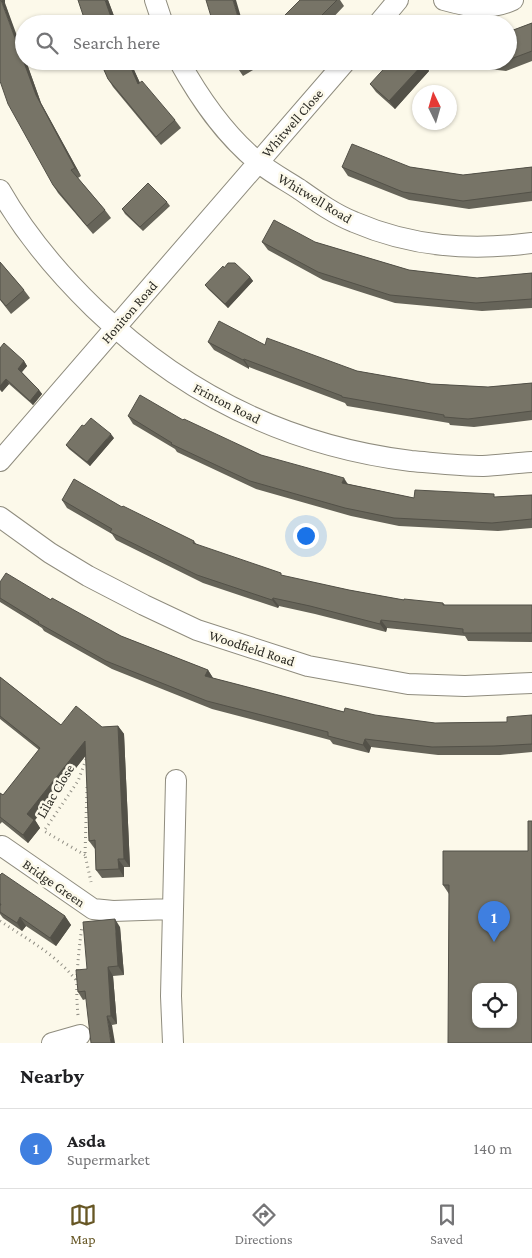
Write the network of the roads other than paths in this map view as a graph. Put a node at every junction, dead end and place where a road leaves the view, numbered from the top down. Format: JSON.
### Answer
{"nodes":[{"id":1,"x":155,"y":0,"type":"edge"},
{"id":2,"x":398,"y":0,"type":"edge"},
{"id":3,"x":444,"y":0,"type":"edge"},
{"id":4,"x":513,"y":0,"type":"edge"},
{"id":5,"x":160,"y":15,"type":"edge"},
{"id":6,"x":386,"y":15,"type":"edge"},
{"id":7,"x":184,"y":70,"type":"edge"},
{"id":8,"x":338,"y":70,"type":"edge"},
{"id":9,"x":259,"y":163,"type":"junction"},
{"id":10,"x":0,"y":190,"type":"edge"},
{"id":11,"x":532,"y":243,"type":"edge"},
{"id":12,"x":115,"y":328,"type":"junction"},
{"id":13,"x":0,"y":461,"type":"edge"},
{"id":14,"x":532,"y":462,"type":"edge"},
{"id":15,"x":0,"y":517,"type":"edge"},
{"id":16,"x":532,"y":683,"type":"edge"},
{"id":17,"x":176,"y":780,"type":"dead end"},
{"id":18,"x":0,"y":847,"type":"edge"},
{"id":19,"x":172,"y":909,"type":"junction"},
{"id":20,"x":80,"y":1035,"type":"road end"},
{"id":21,"x":52,"y":1043,"type":"edge"},
{"id":22,"x":173,"y":1043,"type":"edge"}],
"edges":[{"from":1,"to":5,"type":"street"},
{"from":2,"to":6,"type":"street"},
{"from":3,"to":4,"type":"street"},
{"from":7,"to":9,"type":"street","name":"Whitwell Road"},
{"from":8,"to":9,"type":"street","name":"Whitwell Close"},
{"from":9,"to":11,"type":"street","name":"Whitwell Road"},
{"from":9,"to":12,"type":"street","name":"Honiton Road"},
{"from":10,"to":12,"type":"street","name":"Frinton Road"},
{"from":12,"to":13,"type":"street","name":"Honiton Road"},
{"from":12,"to":14,"type":"street","name":"Frinton Road"},
{"from":15,"to":16,"type":"street","name":"Woodfield Road"},
{"from":17,"to":19,"type":"street"},
{"from":18,"to":19,"type":"street","name":"Bridge Green"},
{"from":19,"to":22,"type":"street"},
{"from":20,"to":21,"type":"street"}]}
